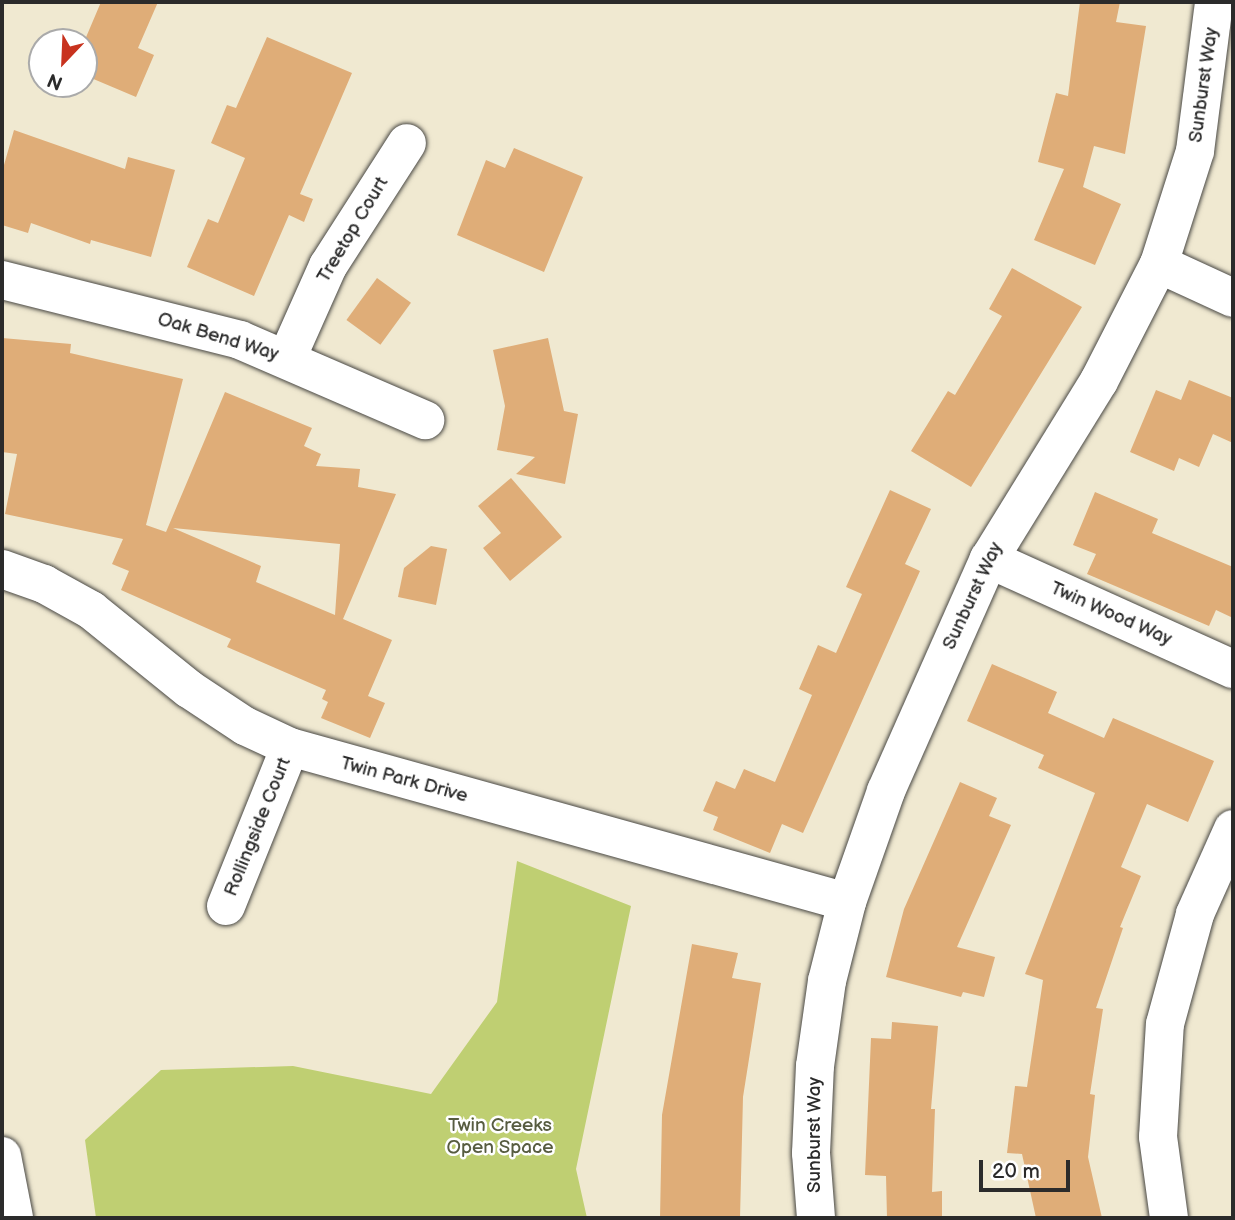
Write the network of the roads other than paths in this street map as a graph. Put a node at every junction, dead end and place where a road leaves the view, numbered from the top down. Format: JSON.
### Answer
{"nodes":[{"id":1,"x":1214,"y":2,"type":"edge"},
{"id":2,"x":407,"y":143,"type":"dead end"},
{"id":3,"x":1159,"y":264,"type":"junction"},
{"id":4,"x":2,"y":280,"type":"edge"},
{"id":5,"x":1233,"y":298,"type":"edge"},
{"id":6,"x":287,"y":358,"type":"junction"},
{"id":7,"x":425,"y":420,"type":"dead end"},
{"id":8,"x":989,"y":559,"type":"junction"},
{"id":9,"x":2,"y":569,"type":"edge"},
{"id":10,"x":1233,"y":669,"type":"edge"},
{"id":11,"x":290,"y":747,"type":"junction"},
{"id":12,"x":1233,"y":829,"type":"edge"},
{"id":13,"x":847,"y":902,"type":"junction"},
{"id":14,"x":226,"y":906,"type":"dead end"},
{"id":15,"x":2,"y":1156,"type":"edge"},
{"id":16,"x":14,"y":1218,"type":"edge"},
{"id":17,"x":816,"y":1218,"type":"edge"},
{"id":18,"x":1169,"y":1218,"type":"edge"}],
"edges":[{"from":1,"to":3,"type":"street","name":"Sunburst Way"},
{"from":2,"to":6,"type":"street","name":"Treetop Court"},
{"from":3,"to":5,"type":"street"},
{"from":3,"to":8,"type":"street","name":"Sunburst Way"},
{"from":4,"to":6,"type":"street","name":"Oak Bend Way"},
{"from":6,"to":7,"type":"street","name":"Oak Bend Way"},
{"from":8,"to":10,"type":"street","name":"Twin Wood Way"},
{"from":8,"to":13,"type":"street","name":"Sunburst Way"},
{"from":9,"to":11,"type":"street","name":"Twin Park Drive"},
{"from":11,"to":13,"type":"street","name":"Twin Park Drive"},
{"from":11,"to":14,"type":"street","name":"Rollingside Court"},
{"from":12,"to":18,"type":"street"},
{"from":13,"to":17,"type":"street","name":"Sunburst Way"},
{"from":15,"to":16,"type":"street"}]}
